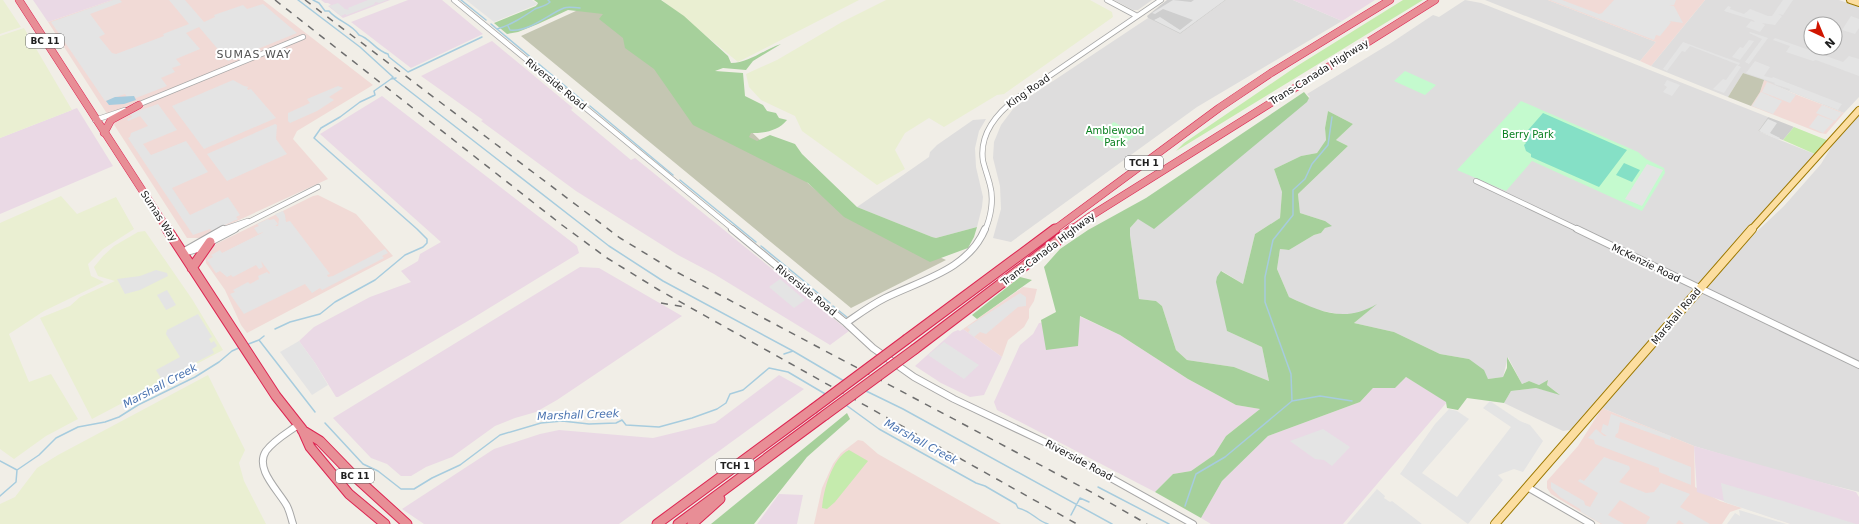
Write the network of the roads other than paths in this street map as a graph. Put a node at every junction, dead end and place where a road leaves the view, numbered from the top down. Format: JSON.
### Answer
{"nodes":[{"id":1,"x":19,"y":0,"type":"edge"},
{"id":2,"x":454,"y":0,"type":"edge"},
{"id":3,"x":1107,"y":0,"type":"edge"},
{"id":4,"x":1161,"y":0,"type":"edge"},
{"id":5,"x":1390,"y":0,"type":"edge"},
{"id":6,"x":1436,"y":0,"type":"edge"},
{"id":7,"x":1850,"y":0,"type":"edge"},
{"id":8,"x":1859,"y":3,"type":"edge"},
{"id":9,"x":1137,"y":16,"type":"junction"},
{"id":10,"x":303,"y":37,"type":"dead end"},
{"id":11,"x":178,"y":87,"type":"junction"},
{"id":12,"x":139,"y":105,"type":"junction"},
{"id":13,"x":1859,"y":110,"type":"edge"},
{"id":14,"x":95,"y":120,"type":"junction"},
{"id":15,"x":104,"y":133,"type":"junction"},
{"id":16,"x":1476,"y":181,"type":"dead end"},
{"id":17,"x":318,"y":187,"type":"dead end"},
{"id":18,"x":250,"y":220,"type":"junction"},
{"id":19,"x":210,"y":242,"type":"junction"},
{"id":20,"x":183,"y":253,"type":"junction"},
{"id":21,"x":192,"y":268,"type":"junction"},
{"id":22,"x":1699,"y":288,"type":"junction"},
{"id":23,"x":846,"y":323,"type":"junction"},
{"id":24,"x":1859,"y":365,"type":"edge"},
{"id":25,"x":816,"y":422,"type":"junction"},
{"id":26,"x":300,"y":427,"type":"junction"},
{"id":27,"x":1528,"y":487,"type":"junction"},
{"id":28,"x":361,"y":504,"type":"junction"},
{"id":29,"x":293,"y":524,"type":"edge"},
{"id":30,"x":374,"y":524,"type":"edge"},
{"id":31,"x":385,"y":524,"type":"edge"},
{"id":32,"x":407,"y":524,"type":"edge"},
{"id":33,"x":656,"y":524,"type":"edge"},
{"id":34,"x":678,"y":524,"type":"edge"},
{"id":35,"x":692,"y":524,"type":"edge"},
{"id":36,"x":1193,"y":524,"type":"edge"},
{"id":37,"x":1496,"y":524,"type":"edge"},
{"id":38,"x":1591,"y":524,"type":"edge"}],
"edges":[{"from":1,"to":14,"type":"highway","name":"Sumas Way","number":"BC 11"},
{"from":2,"to":23,"type":"street","name":"Riverside Road"},
{"from":3,"to":9,"type":"street"},
{"from":4,"to":9,"type":"street","name":"King Road"},
{"from":5,"to":33,"type":"highway","name":"Trans-Canada Highway","number":"TCH 1","bridge":true},
{"from":6,"to":25,"type":"highway","name":"Trans-Canada Highway","number":"TCH 1","bridge":true},
{"from":7,"to":8,"type":"main road"},
{"from":9,"to":23,"type":"street","name":"King Road"},
{"from":10,"to":11,"type":"street"},
{"from":11,"to":12,"type":"street"},
{"from":11,"to":14,"type":"street"},
{"from":12,"to":14,"type":"street"},
{"from":12,"to":15,"type":"highway"},
{"from":13,"to":22,"type":"main road","name":"Marshall Road"},
{"from":14,"to":15,"type":"highway","name":"Sumas Way","number":"BC 11"},
{"from":15,"to":20,"type":"highway","name":"Sumas Way","number":"BC 11"},
{"from":16,"to":22,"type":"street","name":"McKenzie Road"},
{"from":17,"to":18,"type":"street"},
{"from":18,"to":19,"type":"street"},
{"from":18,"to":20,"type":"street"},
{"from":19,"to":20,"type":"street"},
{"from":19,"to":21,"type":"highway"},
{"from":20,"to":21,"type":"highway","name":"Sumas Way","number":"BC 11"},
{"from":21,"to":26,"type":"highway","name":"Sumas Way","number":"BC 11"},
{"from":22,"to":24,"type":"street","name":"McKenzie Road"},
{"from":22,"to":27,"type":"main road","name":"Marshall Road"},
{"from":23,"to":36,"type":"street","name":"Riverside Road"},
{"from":25,"to":34,"type":"highway","name":"Trans-Canada Highway","number":"TCH 1"},
{"from":25,"to":35,"type":"highway"},
{"from":26,"to":28,"type":"highway","name":"Sumas Way","number":"BC 11"},
{"from":26,"to":29,"type":"street"},
{"from":26,"to":32,"type":"highway","name":"Sumas Way","number":"BC 11"},
{"from":27,"to":37,"type":"main road","name":"Marshall Road"},
{"from":27,"to":38,"type":"street"},
{"from":28,"to":30,"type":"highway"},
{"from":28,"to":31,"type":"highway","name":"Sumas Way","number":"BC 11"}]}
